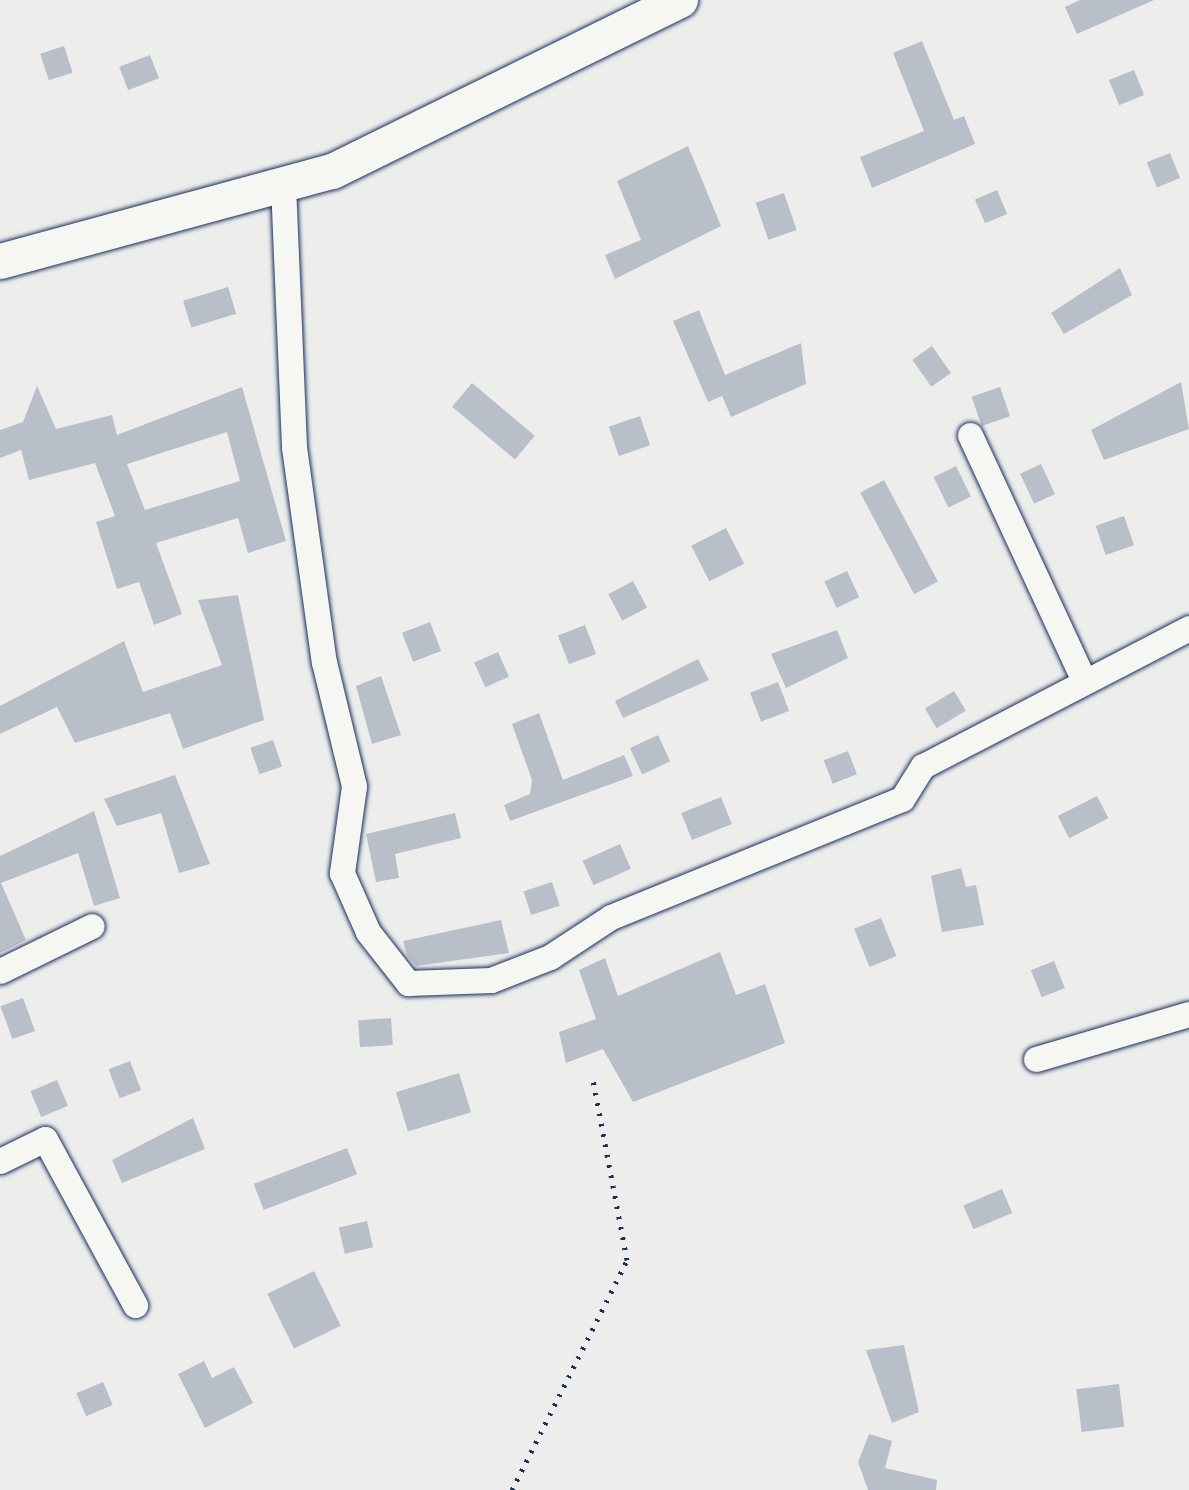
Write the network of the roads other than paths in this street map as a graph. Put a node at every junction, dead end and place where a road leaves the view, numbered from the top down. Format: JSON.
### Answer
{"nodes":[{"id":1,"x":680,"y":0,"type":"edge"},
{"id":2,"x":283,"y":184,"type":"junction"},
{"id":3,"x":2,"y":255,"type":"edge"},
{"id":4,"x":970,"y":435,"type":"dead end"},
{"id":5,"x":1189,"y":628,"type":"edge"},
{"id":6,"x":1084,"y":681,"type":"junction"},
{"id":7,"x":92,"y":926,"type":"dead end"},
{"id":8,"x":0,"y":971,"type":"edge"},
{"id":9,"x":1189,"y":1014,"type":"edge"},
{"id":10,"x":1036,"y":1060,"type":"dead end"},
{"id":11,"x":0,"y":1161,"type":"edge"},
{"id":12,"x":135,"y":1305,"type":"dead end"}],
"edges":[{"from":1,"to":2,"type":"main road"},
{"from":2,"to":3,"type":"main road"},
{"from":2,"to":6,"type":"street"},
{"from":4,"to":6,"type":"street"},
{"from":5,"to":6,"type":"street"},
{"from":7,"to":8,"type":"street"},
{"from":9,"to":10,"type":"street"},
{"from":11,"to":12,"type":"street"}]}
